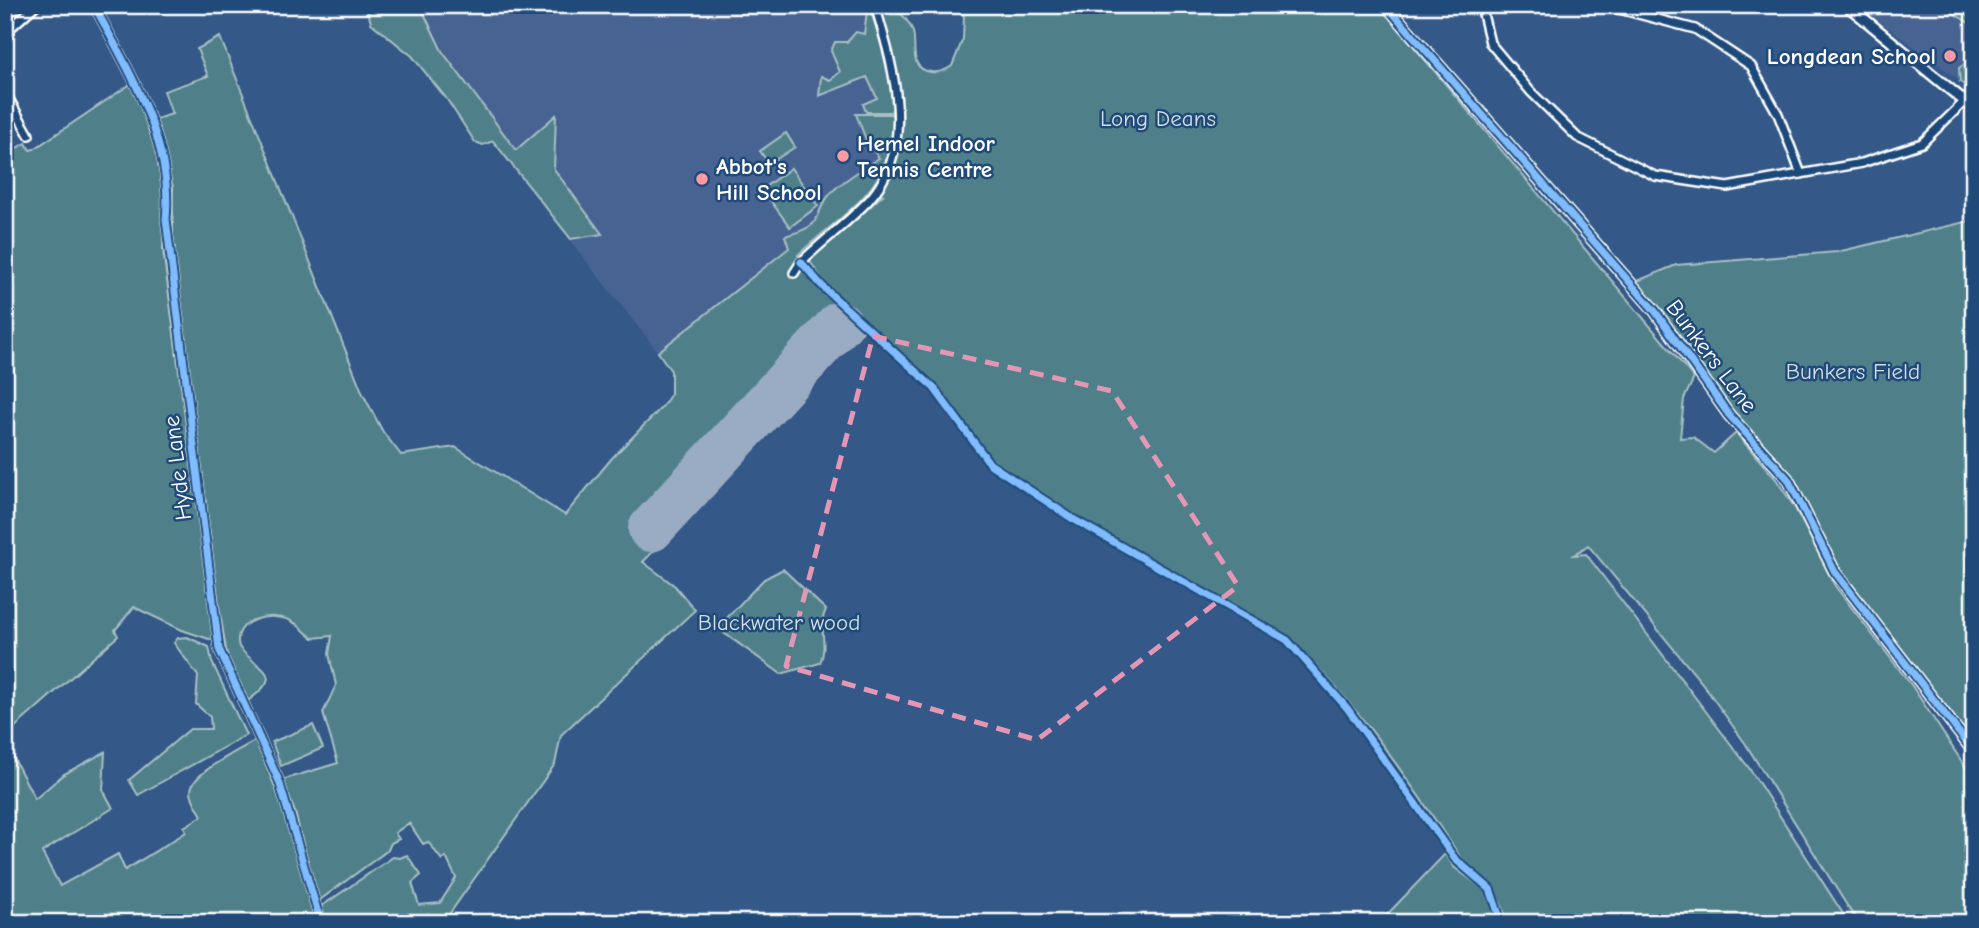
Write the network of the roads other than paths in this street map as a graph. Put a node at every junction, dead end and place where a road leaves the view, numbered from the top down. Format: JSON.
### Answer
{"nodes":[{"id":1,"x":36,"y":5,"type":"edge"},
{"id":2,"x":94,"y":5,"type":"edge"},
{"id":3,"x":874,"y":5,"type":"edge"},
{"id":4,"x":1386,"y":5,"type":"edge"},
{"id":5,"x":1486,"y":5,"type":"edge"},
{"id":6,"x":1604,"y":5,"type":"edge"},
{"id":7,"x":1847,"y":5,"type":"edge"},
{"id":8,"x":5,"y":33,"type":"edge"},
{"id":9,"x":5,"y":92,"type":"edge"},
{"id":10,"x":1964,"y":102,"type":"junction"},
{"id":11,"x":1974,"y":109,"type":"edge"},
{"id":12,"x":29,"y":135,"type":"dead end"},
{"id":13,"x":1801,"y":174,"type":"junction"},
{"id":14,"x":794,"y":273,"type":"dead end"},
{"id":15,"x":1974,"y":752,"type":"edge"},
{"id":16,"x":321,"y":923,"type":"edge"}],
"edges":[{"from":1,"to":8,"type":"street"},
{"from":2,"to":16,"type":"street","name":"Hyde Lane"},
{"from":3,"to":14,"type":"street"},
{"from":4,"to":15,"type":"street","name":"Bunkers Lane"},
{"from":5,"to":13,"type":"street"},
{"from":6,"to":13,"type":"street"},
{"from":7,"to":10,"type":"street"},
{"from":9,"to":12,"type":"street"},
{"from":10,"to":11,"type":"street"},
{"from":10,"to":13,"type":"street"}]}
